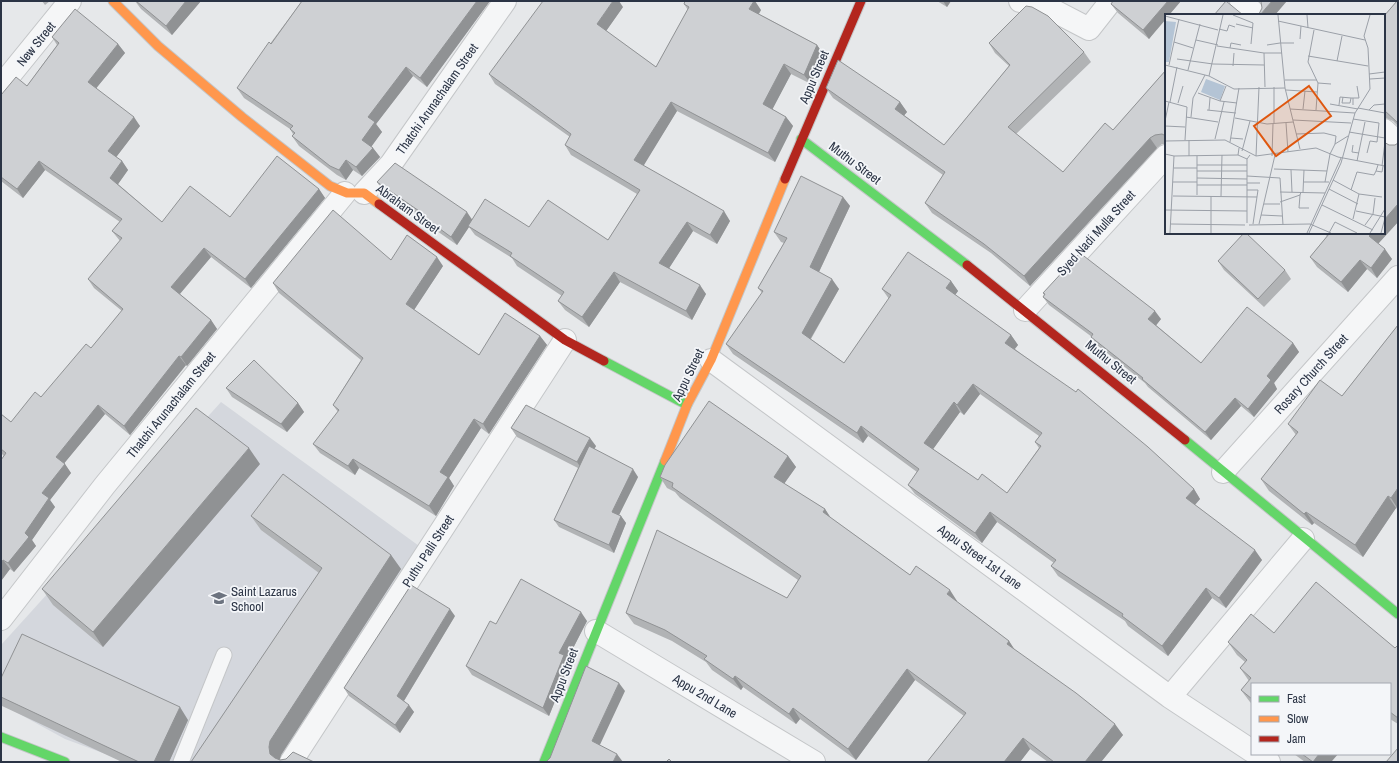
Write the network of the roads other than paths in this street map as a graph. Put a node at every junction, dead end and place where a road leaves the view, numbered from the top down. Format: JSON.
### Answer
{"nodes":[{"id":1,"x":70,"y":1,"type":"edge"},
{"id":2,"x":113,"y":1,"type":"edge"},
{"id":3,"x":505,"y":1,"type":"edge"},
{"id":4,"x":861,"y":1,"type":"edge"},
{"id":5,"x":1020,"y":1,"type":"edge"},
{"id":6,"x":1111,"y":1,"type":"edge"},
{"id":7,"x":1241,"y":1,"type":"edge"},
{"id":8,"x":1255,"y":14,"type":"edge"},
{"id":9,"x":1,"y":86,"type":"edge"},
{"id":10,"x":1385,"y":131,"type":"edge"},
{"id":11,"x":801,"y":139,"type":"junction"},
{"id":12,"x":1398,"y":143,"type":"edge"},
{"id":13,"x":1165,"y":157,"type":"edge"},
{"id":14,"x":354,"y":193,"type":"junction"},
{"id":15,"x":1398,"y":277,"type":"edge"},
{"id":16,"x":1026,"y":310,"type":"junction"},
{"id":17,"x":566,"y":340,"type":"junction"},
{"id":18,"x":711,"y":360,"type":"junction"},
{"id":19,"x":687,"y":405,"type":"junction"},
{"id":20,"x":1223,"y":472,"type":"junction"},
{"id":21,"x":1303,"y":539,"type":"junction"},
{"id":22,"x":1398,"y":614,"type":"edge"},
{"id":23,"x":1,"y":619,"type":"edge"},
{"id":24,"x":596,"y":631,"type":"junction"},
{"id":25,"x":224,"y":655,"type":"dead end"},
{"id":26,"x":1170,"y":697,"type":"junction"},
{"id":27,"x":1,"y":737,"type":"edge"},
{"id":28,"x":1251,"y":750,"type":"edge"},
{"id":29,"x":1258,"y":755,"type":"edge"},
{"id":30,"x":65,"y":762,"type":"edge"},
{"id":31,"x":180,"y":762,"type":"edge"},
{"id":32,"x":291,"y":762,"type":"edge"},
{"id":33,"x":544,"y":762,"type":"edge"},
{"id":34,"x":814,"y":762,"type":"edge"},
{"id":35,"x":1268,"y":762,"type":"edge"}],
"edges":[{"from":1,"to":9,"type":"street","name":"New Street"},
{"from":2,"to":14,"type":"street","name":"Abraham Street"},
{"from":3,"to":14,"type":"street","name":"Thatchi Arunachalam Street"},
{"from":4,"to":11,"type":"street","name":"Appu Street"},
{"from":5,"to":6,"type":"street"},
{"from":7,"to":8,"type":"street"},
{"from":10,"to":12,"type":"street"},
{"from":11,"to":16,"type":"street","name":"Muthu Street"},
{"from":11,"to":18,"type":"street","name":"Appu Street"},
{"from":13,"to":16,"type":"street","name":"Syed Nadi Mulla Street"},
{"from":14,"to":17,"type":"street","name":"Abraham Street"},
{"from":14,"to":23,"type":"street","name":"Thatchi Arunachalam Street"},
{"from":15,"to":20,"type":"street","name":"Rosary Church Street"},
{"from":16,"to":20,"type":"street","name":"Muthu Street"},
{"from":17,"to":19,"type":"street","name":"Abraham Street"},
{"from":17,"to":32,"type":"street","name":"Puthu Palli Street"},
{"from":18,"to":19,"type":"street","name":"Appu Street"},
{"from":18,"to":26,"type":"street","name":"Appu Street 1st Lane"},
{"from":19,"to":24,"type":"street","name":"Appu Street"},
{"from":20,"to":21,"type":"street","name":"Muthu Street"},
{"from":21,"to":22,"type":"street","name":"Muthu Street"},
{"from":21,"to":26,"type":"street"},
{"from":24,"to":33,"type":"street","name":"Appu Street"},
{"from":24,"to":34,"type":"street","name":"Appu 2nd Lane"},
{"from":25,"to":31,"type":"lane"},
{"from":26,"to":28,"type":"street","name":"Appu Street 1st Lane"},
{"from":27,"to":30,"type":"street"},
{"from":29,"to":35,"type":"street"}]}
